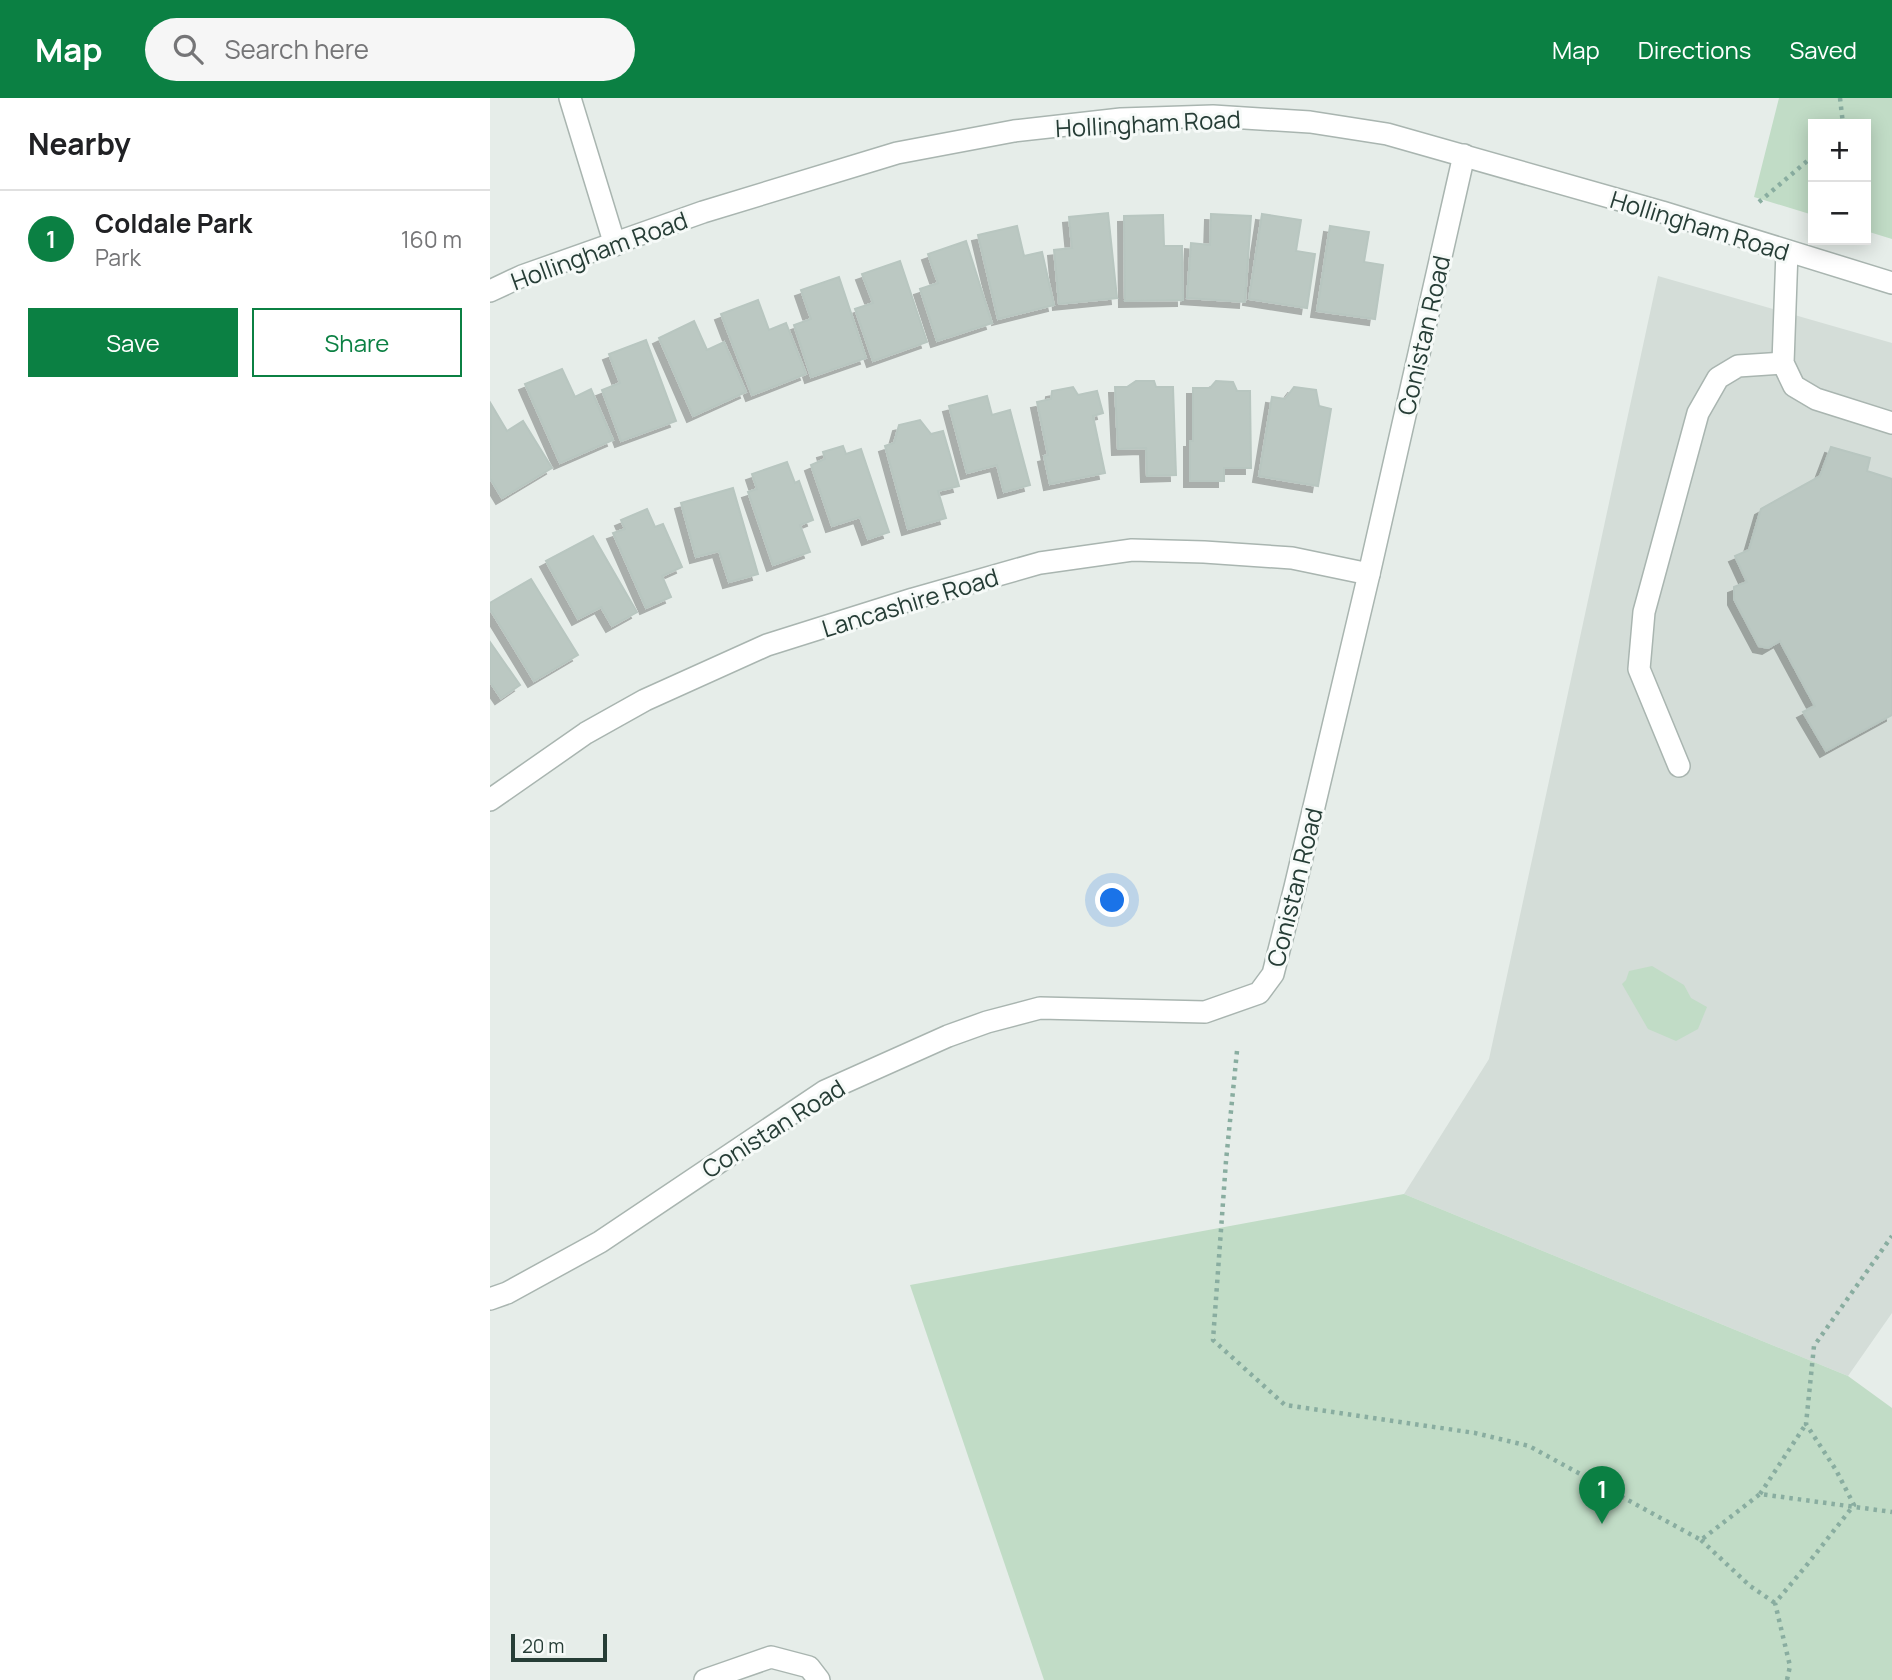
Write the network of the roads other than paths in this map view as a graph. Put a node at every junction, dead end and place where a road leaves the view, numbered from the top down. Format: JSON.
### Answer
{"nodes":[{"id":1,"x":570,"y":98,"type":"edge"},
{"id":2,"x":1464,"y":155,"type":"junction"},
{"id":3,"x":615,"y":244,"type":"junction"},
{"id":4,"x":1787,"y":251,"type":"junction"},
{"id":5,"x":1892,"y":283,"type":"edge"},
{"id":6,"x":490,"y":290,"type":"edge"},
{"id":7,"x":1783,"y":363,"type":"junction"},
{"id":8,"x":1892,"y":423,"type":"edge"},
{"id":9,"x":1369,"y":574,"type":"junction"},
{"id":10,"x":1679,"y":766,"type":"dead end"},
{"id":11,"x":490,"y":800,"type":"edge"},
{"id":12,"x":490,"y":1299,"type":"edge"},
{"id":13,"x":705,"y":1680,"type":"edge"},
{"id":14,"x":819,"y":1680,"type":"edge"}],
"edges":[{"from":1,"to":3,"type":"street"},
{"from":2,"to":3,"type":"street","name":"Hollingham Road"},
{"from":2,"to":4,"type":"street","name":"Hollingham Road"},
{"from":2,"to":9,"type":"street","name":"Conistan Road"},
{"from":3,"to":6,"type":"street","name":"Hollingham Road"},
{"from":4,"to":5,"type":"street","name":"Hollingham Road"},
{"from":4,"to":7,"type":"street"},
{"from":7,"to":8,"type":"street"},
{"from":7,"to":10,"type":"street"},
{"from":9,"to":11,"type":"street","name":"Lancashire Road"},
{"from":9,"to":12,"type":"street","name":"Conistan Road"},
{"from":13,"to":14,"type":"street"}]}
